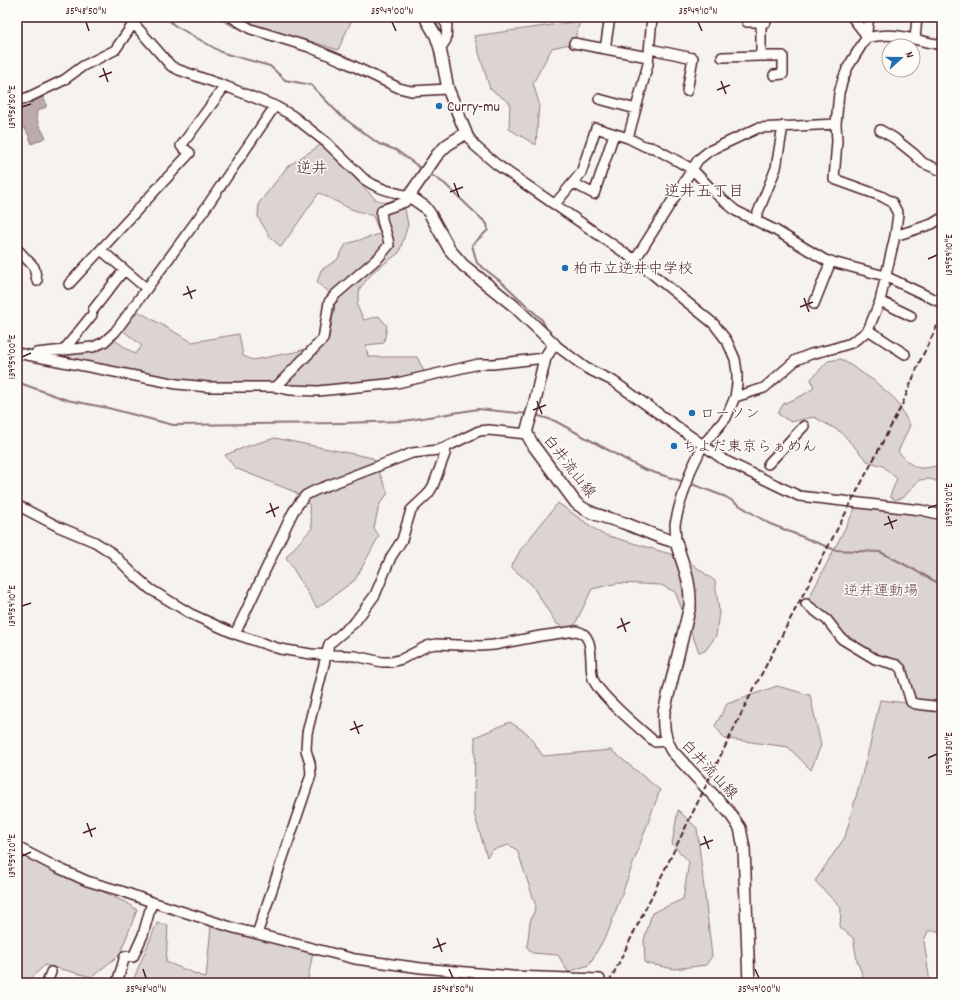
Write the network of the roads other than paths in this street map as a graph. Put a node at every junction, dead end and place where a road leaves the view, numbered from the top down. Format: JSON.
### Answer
{"nodes":[{"id":1,"x":231,"y":17,"type":"edge"},
{"id":2,"x":425,"y":17,"type":"edge"},
{"id":3,"x":441,"y":17,"type":"edge"},
{"id":4,"x":610,"y":17,"type":"edge"},
{"id":5,"x":652,"y":17,"type":"edge"},
{"id":6,"x":748,"y":17,"type":"edge"},
{"id":7,"x":852,"y":17,"type":"edge"},
{"id":8,"x":869,"y":17,"type":"edge"},
{"id":9,"x":917,"y":17,"type":"edge"},
{"id":10,"x":133,"y":19,"type":"edge"},
{"id":11,"x":763,"y":19,"type":"edge"},
{"id":12,"x":866,"y":37,"type":"junction"},
{"id":13,"x":912,"y":38,"type":"edge"},
{"id":14,"x":915,"y":38,"type":"edge"},
{"id":15,"x":921,"y":40,"type":"edge"},
{"id":16,"x":574,"y":43,"type":"dead end"},
{"id":17,"x":942,"y":45,"type":"edge"},
{"id":18,"x":605,"y":49,"type":"junction"},
{"id":19,"x":440,"y":50,"type":"junction"},
{"id":20,"x":649,"y":53,"type":"junction"},
{"id":21,"x":761,"y":56,"type":"junction"},
{"id":22,"x":722,"y":57,"type":"dead end"},
{"id":23,"x":774,"y":75,"type":"dead end"},
{"id":24,"x":225,"y":86,"type":"junction"},
{"id":25,"x":448,"y":89,"type":"junction"},
{"id":26,"x":687,"y":91,"type":"dead end"},
{"id":27,"x":599,"y":99,"type":"dead end"},
{"id":28,"x":17,"y":101,"type":"edge"},
{"id":29,"x":275,"y":106,"type":"junction"},
{"id":30,"x":636,"y":109,"type":"junction"},
{"id":31,"x":836,"y":124,"type":"junction"},
{"id":32,"x":783,"y":126,"type":"junction"},
{"id":33,"x":880,"y":130,"type":"dead end"},
{"id":34,"x":466,"y":133,"type":"junction"},
{"id":35,"x":614,"y":134,"type":"junction"},
{"id":36,"x":628,"y":138,"type":"junction"},
{"id":37,"x":692,"y":169,"type":"junction"},
{"id":38,"x":942,"y":171,"type":"edge"},
{"id":39,"x":573,"y":183,"type":"junction"},
{"id":40,"x":409,"y":196,"type":"junction"},
{"id":41,"x":555,"y":204,"type":"junction"},
{"id":42,"x":942,"y":218,"type":"edge"},
{"id":43,"x":755,"y":220,"type":"junction"},
{"id":44,"x":895,"y":236,"type":"junction"},
{"id":45,"x":17,"y":249,"type":"edge"},
{"id":46,"x":101,"y":250,"type":"junction"},
{"id":47,"x":635,"y":260,"type":"junction"},
{"id":48,"x":831,"y":262,"type":"junction"},
{"id":49,"x":124,"y":270,"type":"junction"},
{"id":50,"x":886,"y":276,"type":"junction"},
{"id":51,"x":37,"y":281,"type":"dead end"},
{"id":52,"x":69,"y":284,"type":"dead end"},
{"id":53,"x":146,"y":288,"type":"junction"},
{"id":54,"x":880,"y":301,"type":"junction"},
{"id":55,"x":942,"y":302,"type":"edge"},
{"id":56,"x":814,"y":304,"type":"dead end"},
{"id":57,"x":911,"y":316,"type":"dead end"},
{"id":58,"x":868,"y":330,"type":"junction"},
{"id":59,"x":554,"y":344,"type":"junction"},
{"id":60,"x":63,"y":351,"type":"junction"},
{"id":61,"x":17,"y":353,"type":"edge"},
{"id":62,"x":27,"y":354,"type":"junction"},
{"id":63,"x":905,"y":354,"type":"dead end"},
{"id":64,"x":545,"y":358,"type":"junction"},
{"id":65,"x":276,"y":387,"type":"junction"},
{"id":66,"x":734,"y":397,"type":"junction"},
{"id":67,"x":804,"y":426,"type":"dead end"},
{"id":68,"x":527,"y":434,"type":"junction"},
{"id":69,"x":703,"y":445,"type":"junction"},
{"id":70,"x":446,"y":447,"type":"junction"},
{"id":71,"x":768,"y":464,"type":"dead end"},
{"id":72,"x":17,"y":505,"type":"edge"},
{"id":73,"x":942,"y":516,"type":"edge"},
{"id":74,"x":676,"y":542,"type":"junction"},
{"id":75,"x":806,"y":604,"type":"dead end"},
{"id":76,"x":235,"y":634,"type":"junction"},
{"id":77,"x":327,"y":654,"type":"junction"},
{"id":78,"x":942,"y":707,"type":"edge"},
{"id":79,"x":666,"y":741,"type":"junction"},
{"id":80,"x":17,"y":847,"type":"edge"},
{"id":81,"x":152,"y":902,"type":"junction"},
{"id":82,"x":257,"y":934,"type":"junction"},
{"id":83,"x":51,"y":972,"type":"dead end"},
{"id":84,"x":600,"y":979,"type":"dead end"},
{"id":85,"x":47,"y":983,"type":"edge"},
{"id":86,"x":117,"y":983,"type":"edge"},
{"id":87,"x":749,"y":983,"type":"edge"}],
"edges":[{"from":1,"to":25,"type":"street"},
{"from":2,"to":19,"type":"main road"},
{"from":3,"to":19,"type":"street"},
{"from":4,"to":18,"type":"street"},
{"from":5,"to":20,"type":"street"},
{"from":6,"to":11,"type":"street"},
{"from":7,"to":12,"type":"street"},
{"from":8,"to":12,"type":"street"},
{"from":9,"to":14,"type":"street"},
{"from":10,"to":24,"type":"street"},
{"from":10,"to":28,"type":"street"},
{"from":11,"to":21,"type":"street"},
{"from":12,"to":13,"type":"street"},
{"from":12,"to":31,"type":"street"},
{"from":15,"to":17,"type":"street"},
{"from":16,"to":18,"type":"street"},
{"from":18,"to":20,"type":"street"},
{"from":19,"to":25,"type":"main road"},
{"from":20,"to":26,"type":"street"},
{"from":20,"to":30,"type":"street"},
{"from":21,"to":22,"type":"street"},
{"from":21,"to":23,"type":"street"},
{"from":24,"to":29,"type":"street"},
{"from":24,"to":46,"type":"street"},
{"from":25,"to":34,"type":"main road"},
{"from":27,"to":30,"type":"street"},
{"from":29,"to":40,"type":"street"},
{"from":29,"to":53,"type":"street"},
{"from":30,"to":36,"type":"street"},
{"from":31,"to":32,"type":"street"},
{"from":31,"to":44,"type":"street"},
{"from":32,"to":37,"type":"street"},
{"from":32,"to":43,"type":"street"},
{"from":33,"to":38,"type":"street"},
{"from":34,"to":40,"type":"main road"},
{"from":34,"to":41,"type":"street"},
{"from":35,"to":36,"type":"street"},
{"from":35,"to":39,"type":"street"},
{"from":35,"to":39,"type":"street"},
{"from":36,"to":37,"type":"street"},
{"from":37,"to":43,"type":"street"},
{"from":37,"to":47,"type":"street"},
{"from":39,"to":41,"type":"street"},
{"from":40,"to":59,"type":"main road"},
{"from":40,"to":65,"type":"street"},
{"from":41,"to":47,"type":"street"},
{"from":42,"to":44,"type":"street"},
{"from":43,"to":48,"type":"street"},
{"from":44,"to":50,"type":"street"},
{"from":45,"to":51,"type":"street"},
{"from":46,"to":49,"type":"street"},
{"from":46,"to":52,"type":"street"},
{"from":47,"to":66,"type":"street"},
{"from":48,"to":50,"type":"street"},
{"from":48,"to":56,"type":"street"},
{"from":49,"to":53,"type":"street"},
{"from":49,"to":60,"type":"street"},
{"from":50,"to":54,"type":"street"},
{"from":50,"to":55,"type":"street"},
{"from":53,"to":60,"type":"street"},
{"from":54,"to":57,"type":"street"},
{"from":54,"to":58,"type":"street"},
{"from":58,"to":63,"type":"street"},
{"from":58,"to":66,"type":"street"},
{"from":59,"to":64,"type":"main road","name":"白井流山線"},
{"from":59,"to":69,"type":"street"},
{"from":60,"to":62,"type":"street"},
{"from":61,"to":62,"type":"street"},
{"from":62,"to":65,"type":"street"},
{"from":64,"to":65,"type":"street"},
{"from":64,"to":68,"type":"main road","name":"白井流山線"},
{"from":66,"to":69,"type":"street"},
{"from":67,"to":71,"type":"street"},
{"from":68,"to":70,"type":"street"},
{"from":68,"to":74,"type":"main road","name":"白井流山線"},
{"from":69,"to":73,"type":"street"},
{"from":69,"to":74,"type":"street"},
{"from":70,"to":76,"type":"street"},
{"from":70,"to":77,"type":"street"},
{"from":72,"to":76,"type":"street"},
{"from":74,"to":79,"type":"main road","name":"白井流山線"},
{"from":75,"to":78,"type":"street"},
{"from":76,"to":77,"type":"street"},
{"from":77,"to":79,"type":"street"},
{"from":77,"to":82,"type":"street"},
{"from":79,"to":87,"type":"main road","name":"白井流山線"},
{"from":80,"to":81,"type":"street"},
{"from":81,"to":82,"type":"street"},
{"from":81,"to":86,"type":"street"},
{"from":82,"to":84,"type":"street"},
{"from":83,"to":85,"type":"street"}]}
